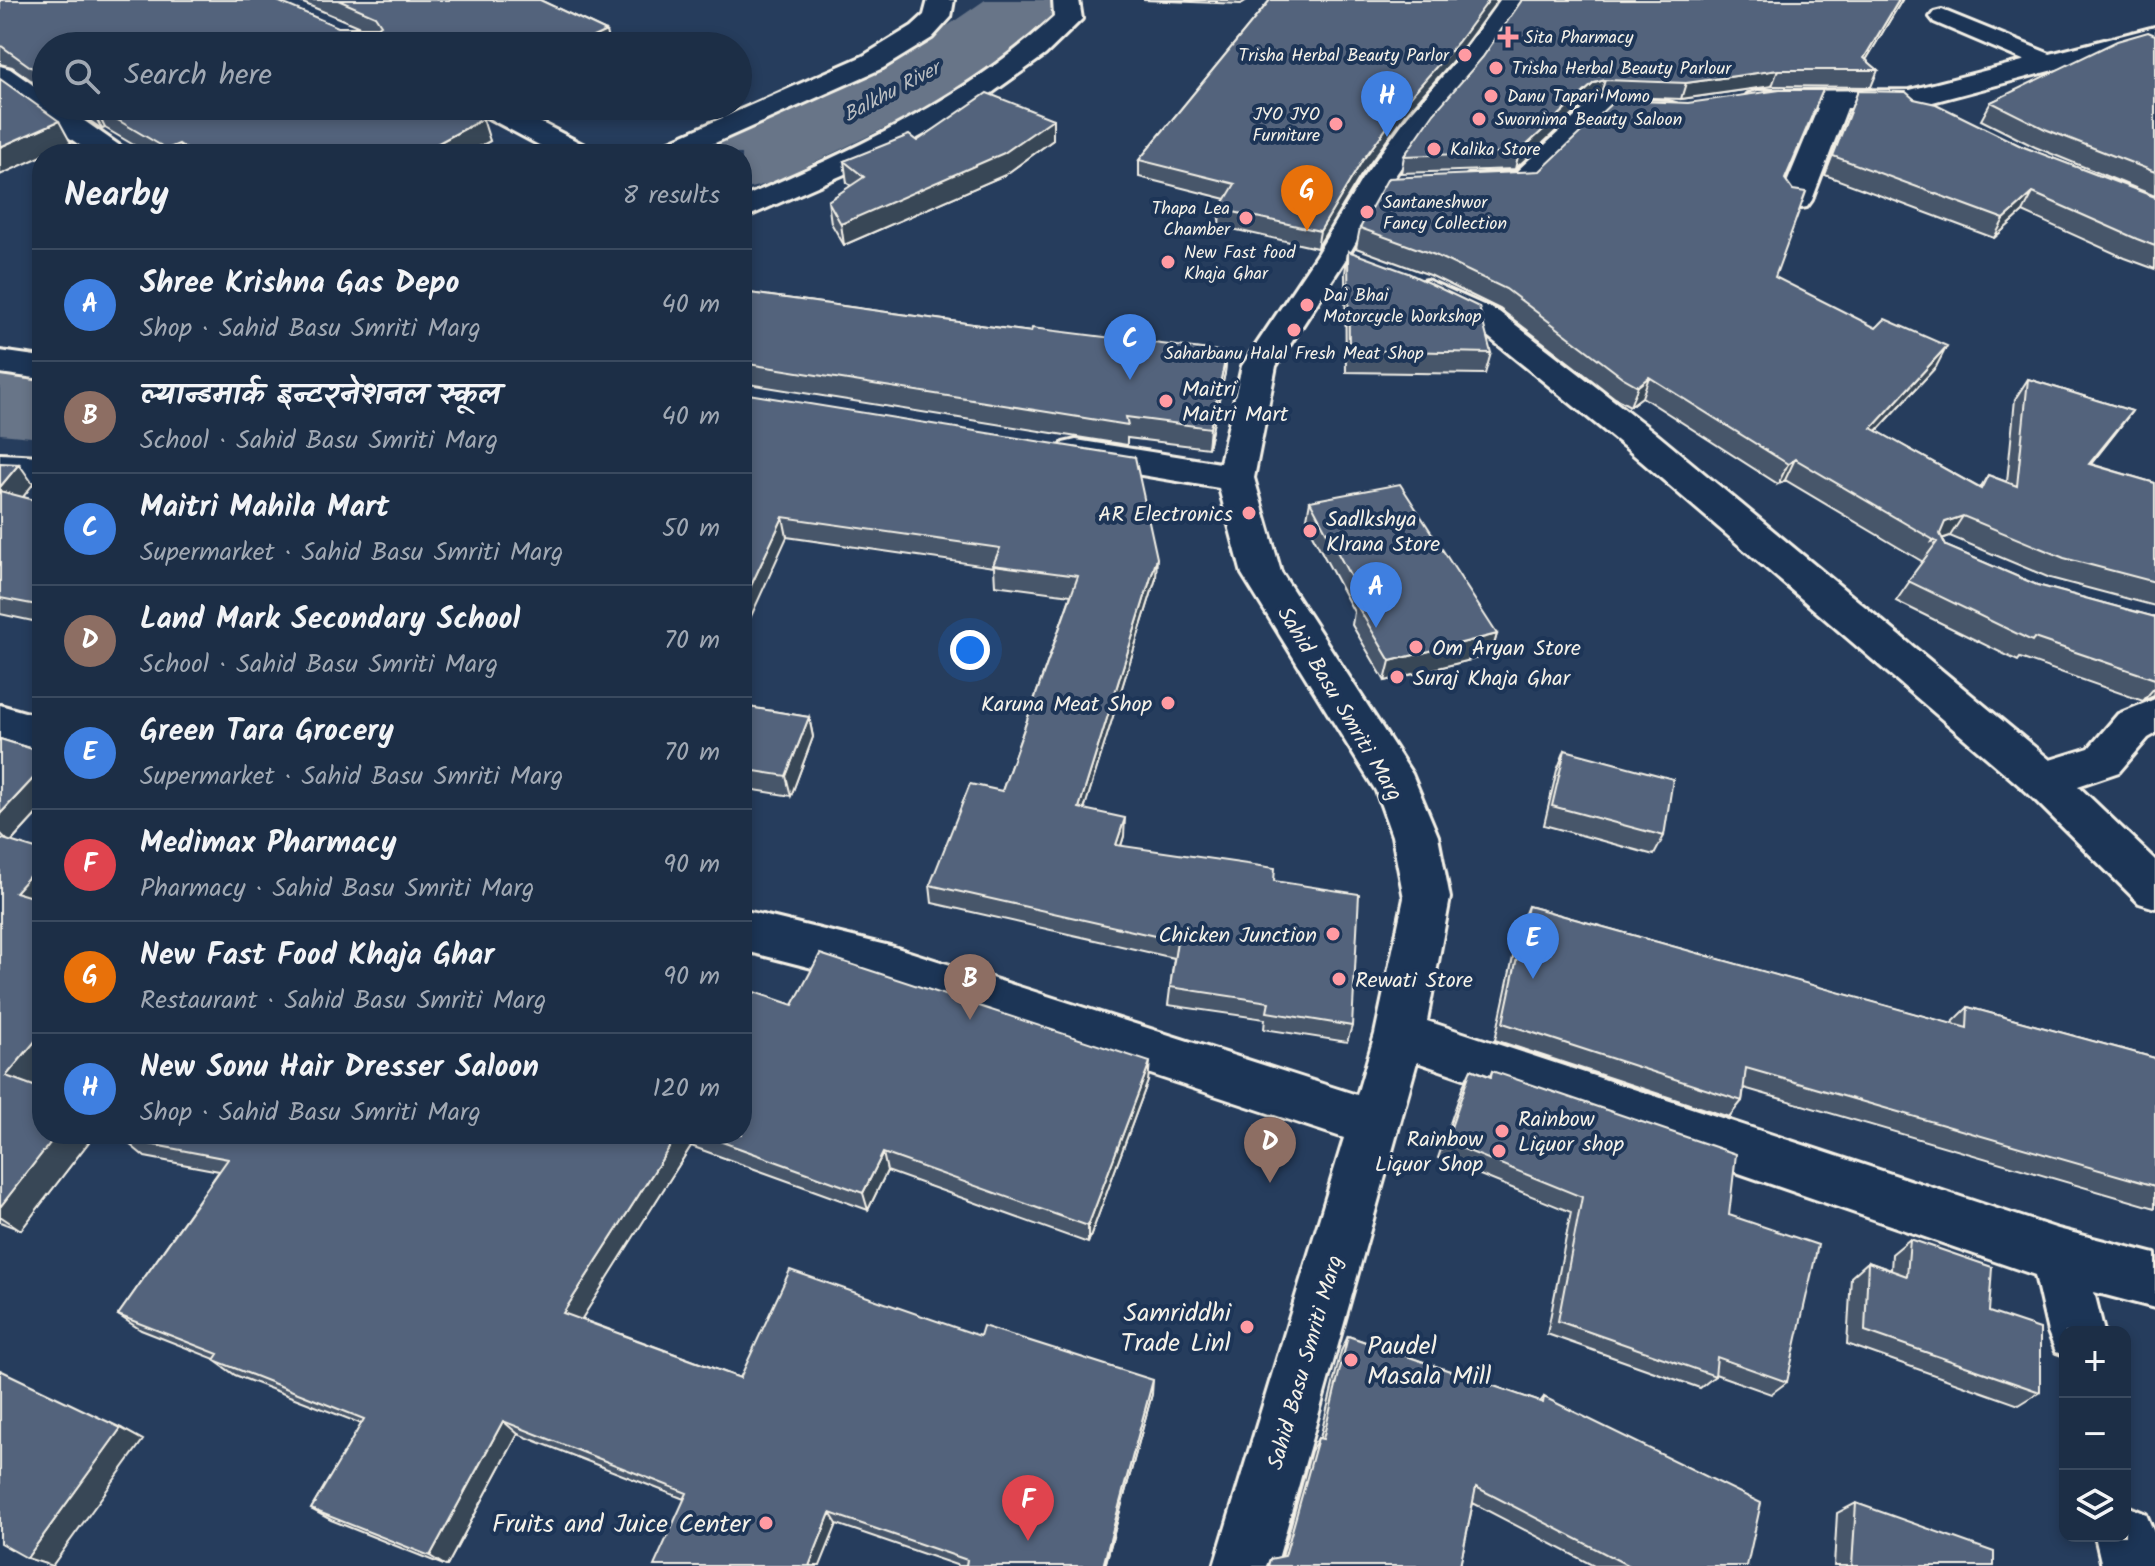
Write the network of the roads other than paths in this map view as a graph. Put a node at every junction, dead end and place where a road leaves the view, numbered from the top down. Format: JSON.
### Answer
{"nodes":[{"id":1,"x":941,"y":0,"type":"edge"},
{"id":2,"x":1066,"y":0,"type":"edge"},
{"id":3,"x":1514,"y":0,"type":"edge"},
{"id":4,"x":1942,"y":17,"type":"dead end"},
{"id":5,"x":2155,"y":35,"type":"edge"},
{"id":6,"x":2051,"y":63,"type":"junction"},
{"id":7,"x":0,"y":75,"type":"edge"},
{"id":8,"x":32,"y":98,"type":"edge"},
{"id":9,"x":1910,"y":99,"type":"junction"},
{"id":10,"x":1836,"y":100,"type":"junction"},
{"id":11,"x":1726,"y":104,"type":"edge"},
{"id":12,"x":1696,"y":109,"type":"edge"},
{"id":13,"x":752,"y":116,"type":"edge"},
{"id":14,"x":64,"y":120,"type":"edge"},
{"id":15,"x":514,"y":120,"type":"edge"},
{"id":16,"x":742,"y":120,"type":"edge"},
{"id":17,"x":1952,"y":121,"type":"edge"},
{"id":18,"x":98,"y":144,"type":"edge"},
{"id":19,"x":560,"y":144,"type":"edge"},
{"id":20,"x":688,"y":144,"type":"edge"},
{"id":21,"x":1448,"y":183,"type":"edge"},
{"id":22,"x":1796,"y":200,"type":"edge"},
{"id":23,"x":752,"y":206,"type":"edge"},
{"id":24,"x":1361,"y":264,"type":"junction"},
{"id":25,"x":0,"y":362,"type":"edge"},
{"id":26,"x":32,"y":367,"type":"edge"},
{"id":27,"x":1047,"y":448,"type":"edge"},
{"id":28,"x":0,"y":466,"type":"edge"},
{"id":29,"x":32,"y":468,"type":"edge"},
{"id":30,"x":1235,"y":478,"type":"junction"},
{"id":31,"x":2155,"y":715,"type":"edge"},
{"id":32,"x":0,"y":722,"type":"edge"},
{"id":33,"x":32,"y":731,"type":"edge"},
{"id":34,"x":2043,"y":780,"type":"junction"},
{"id":35,"x":2155,"y":889,"type":"edge"},
{"id":36,"x":752,"y":932,"type":"edge"},
{"id":37,"x":1400,"y":1034,"type":"junction"},
{"id":38,"x":1373,"y":1124,"type":"junction"},
{"id":39,"x":2058,"y":1256,"type":"junction"},
{"id":40,"x":2155,"y":1281,"type":"edge"},
{"id":41,"x":2075,"y":1326,"type":"edge"},
{"id":42,"x":2127,"y":1542,"type":"edge"},
{"id":43,"x":1245,"y":1566,"type":"edge"},
{"id":44,"x":2133,"y":1566,"type":"edge"}],
"edges":[{"from":1,"to":13,"type":"street"},
{"from":2,"to":23,"type":"street"},
{"from":3,"to":24,"type":"street","name":"Sahid Basu Smriti Marg"},
{"from":4,"to":6,"type":"lane"},
{"from":5,"to":6,"type":"street"},
{"from":6,"to":9,"type":"street"},
{"from":7,"to":8,"type":"street"},
{"from":9,"to":10,"type":"street"},
{"from":9,"to":17,"type":"street"},
{"from":10,"to":11,"type":"street"},
{"from":10,"to":22,"type":"street"},
{"from":12,"to":21,"type":"street"},
{"from":14,"to":18,"type":"street"},
{"from":15,"to":19,"type":"street"},
{"from":16,"to":20,"type":"street"},
{"from":24,"to":30,"type":"street","name":"Sahid Basu Smriti Marg"},
{"from":24,"to":34,"type":"street"},
{"from":25,"to":26,"type":"street"},
{"from":27,"to":30,"type":"street"},
{"from":28,"to":29,"type":"street"},
{"from":30,"to":37,"type":"street","name":"Sahid Basu Smriti Marg"},
{"from":31,"to":34,"type":"street"},
{"from":32,"to":33,"type":"street"},
{"from":34,"to":35,"type":"street"},
{"from":36,"to":38,"type":"street"},
{"from":37,"to":38,"type":"street","name":"Sahid Basu Smriti Marg"},
{"from":37,"to":39,"type":"street"},
{"from":38,"to":43,"type":"street","name":"Sahid Basu Smriti Marg"},
{"from":39,"to":40,"type":"street"},
{"from":39,"to":41,"type":"street"},
{"from":42,"to":44,"type":"street"}]}
